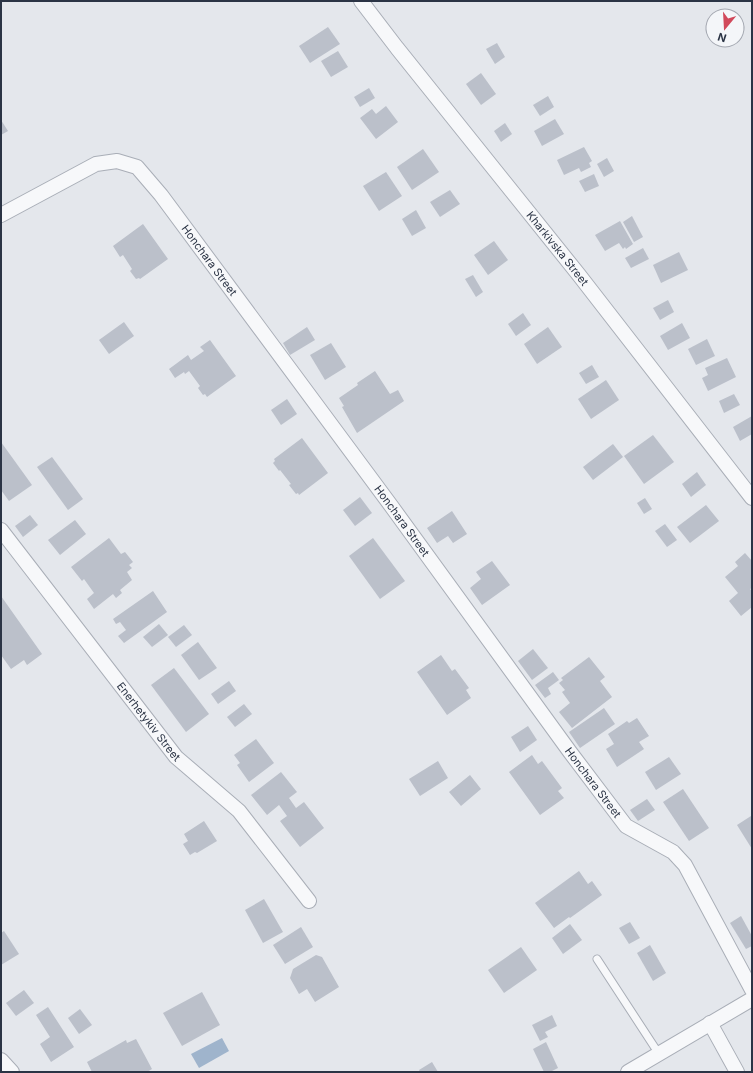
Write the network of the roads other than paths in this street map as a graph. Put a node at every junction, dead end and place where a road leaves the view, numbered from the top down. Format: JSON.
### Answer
{"nodes":[{"id":1,"x":361,"y":1,"type":"edge"},
{"id":2,"x":1,"y":215,"type":"edge"},
{"id":3,"x":752,"y":498,"type":"edge"},
{"id":4,"x":1,"y":530,"type":"edge"},
{"id":5,"x":309,"y":900,"type":"dead end"},
{"id":6,"x":597,"y":959,"type":"dead end"},
{"id":7,"x":752,"y":990,"type":"edge"},
{"id":8,"x":752,"y":998,"type":"edge"},
{"id":9,"x":710,"y":1023,"type":"junction"},
{"id":10,"x":659,"y":1054,"type":"junction"},
{"id":11,"x":1,"y":1060,"type":"edge"},
{"id":12,"x":12,"y":1072,"type":"edge"},
{"id":13,"x":628,"y":1072,"type":"edge"},
{"id":14,"x":737,"y":1072,"type":"edge"}],
"edges":[{"from":1,"to":3,"type":"street","name":"Kharkivska Street"},
{"from":2,"to":7,"type":"street","name":"Honchara Street"},
{"from":4,"to":5,"type":"street","name":"Enerhetykiv Street"},
{"from":6,"to":10,"type":"lane"},
{"from":8,"to":9,"type":"street"},
{"from":9,"to":10,"type":"street"},
{"from":9,"to":14,"type":"street"},
{"from":10,"to":13,"type":"street"},
{"from":11,"to":12,"type":"street"}]}
